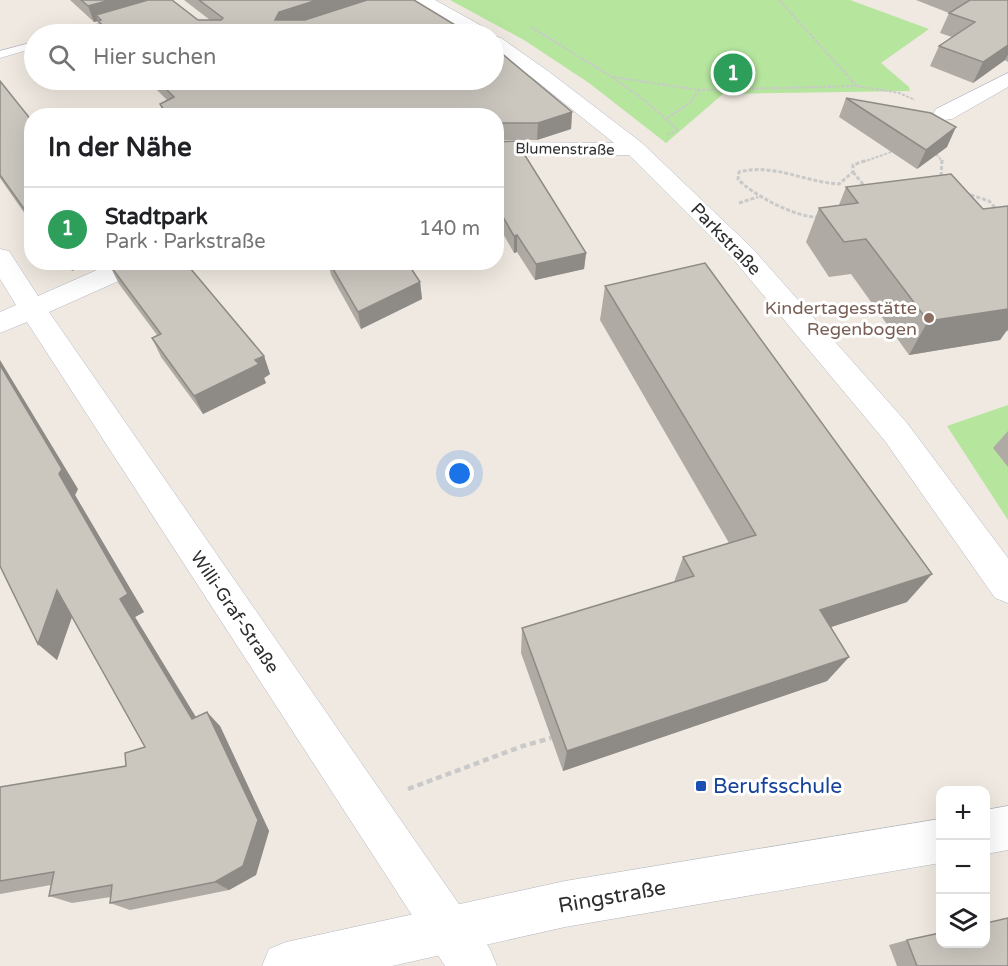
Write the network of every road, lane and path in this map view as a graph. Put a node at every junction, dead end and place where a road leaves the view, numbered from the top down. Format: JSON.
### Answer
{"nodes":[{"id":1,"x":422,"y":0,"type":"edge"},
{"id":2,"x":779,"y":0,"type":"edge"},
{"id":3,"x":133,"y":16,"type":"edge"},
{"id":4,"x":105,"y":24,"type":"edge"},
{"id":5,"x":464,"y":24,"type":"edge"},
{"id":6,"x":526,"y":24,"type":"dead end"},
{"id":7,"x":24,"y":48,"type":"edge"},
{"id":8,"x":504,"y":49,"type":"edge"},
{"id":9,"x":0,"y":55,"type":"edge"},
{"id":10,"x":612,"y":77,"type":"junction"},
{"id":11,"x":1008,"y":79,"type":"edge"},
{"id":12,"x":857,"y":86,"type":"junction"},
{"id":13,"x":699,"y":90,"type":"junction"},
{"id":14,"x":944,"y":114,"type":"joint"},
{"id":15,"x":667,"y":118,"type":"junction"},
{"id":16,"x":634,"y":148,"type":"junction"},
{"id":17,"x":504,"y":149,"type":"edge"},
{"id":18,"x":891,"y":152,"type":"dead end"},
{"id":19,"x":936,"y":154,"type":"edge"},
{"id":20,"x":853,"y":172,"type":"junction"},
{"id":21,"x":948,"y":184,"type":"edge"},
{"id":22,"x":959,"y":191,"type":"edge"},
{"id":23,"x":872,"y":195,"type":"edge"},
{"id":24,"x":829,"y":216,"type":"edge"},
{"id":25,"x":993,"y":217,"type":"edge"},
{"id":26,"x":0,"y":257,"type":"edge"},
{"id":27,"x":121,"y":270,"type":"edge"},
{"id":28,"x":32,"y":309,"type":"junction"},
{"id":29,"x":0,"y":323,"type":"edge"},
{"id":30,"x":1008,"y":587,"type":"edge"},
{"id":31,"x":551,"y":738,"type":"edge"},
{"id":32,"x":365,"y":806,"type":"junction"},
{"id":33,"x":1008,"y":828,"type":"edge"},
{"id":34,"x":990,"y":831,"type":"edge"},
{"id":35,"x":936,"y":842,"type":"edge"},
{"id":36,"x":461,"y":948,"type":"edge"},
{"id":37,"x":286,"y":966,"type":"edge"}],
"edges":[{"from":1,"to":5,"type":"street"},
{"from":2,"to":12,"type":"path"},
{"from":3,"to":4,"type":"lane"},
{"from":6,"to":10,"type":"path"},
{"from":7,"to":9,"type":"lane"},
{"from":8,"to":16,"type":"street","name":"Parkstraße"},
{"from":10,"to":13,"type":"path"},
{"from":10,"to":15,"type":"path"},
{"from":11,"to":14,"type":"street"},
{"from":12,"to":13,"type":"path"},
{"from":12,"to":14,"type":"path"},
{"from":13,"to":15,"type":"path"},
{"from":15,"to":16,"type":"path"},
{"from":16,"to":17,"type":"street","name":"Blumenstraße"},
{"from":16,"to":30,"type":"street","name":"Parkstraße"},
{"from":18,"to":20,"type":"path"},
{"from":19,"to":21,"type":"path"},
{"from":20,"to":23,"type":"path"},
{"from":20,"to":24,"type":"path"},
{"from":22,"to":25,"type":"path"},
{"from":26,"to":28,"type":"street","name":"Willi-Graf-Straße"},
{"from":27,"to":28,"type":"street"},
{"from":28,"to":29,"type":"street"},
{"from":28,"to":32,"type":"street","name":"Willi-Graf-Straße"},
{"from":31,"to":32,"type":"path"},
{"from":32,"to":36,"type":"street","name":"Willi-Graf-Straße"},
{"from":33,"to":34,"type":"street"},
{"from":35,"to":36,"type":"street","name":"Ringstraße"},
{"from":36,"to":37,"type":"street","name":"Ringstraße"}]}
